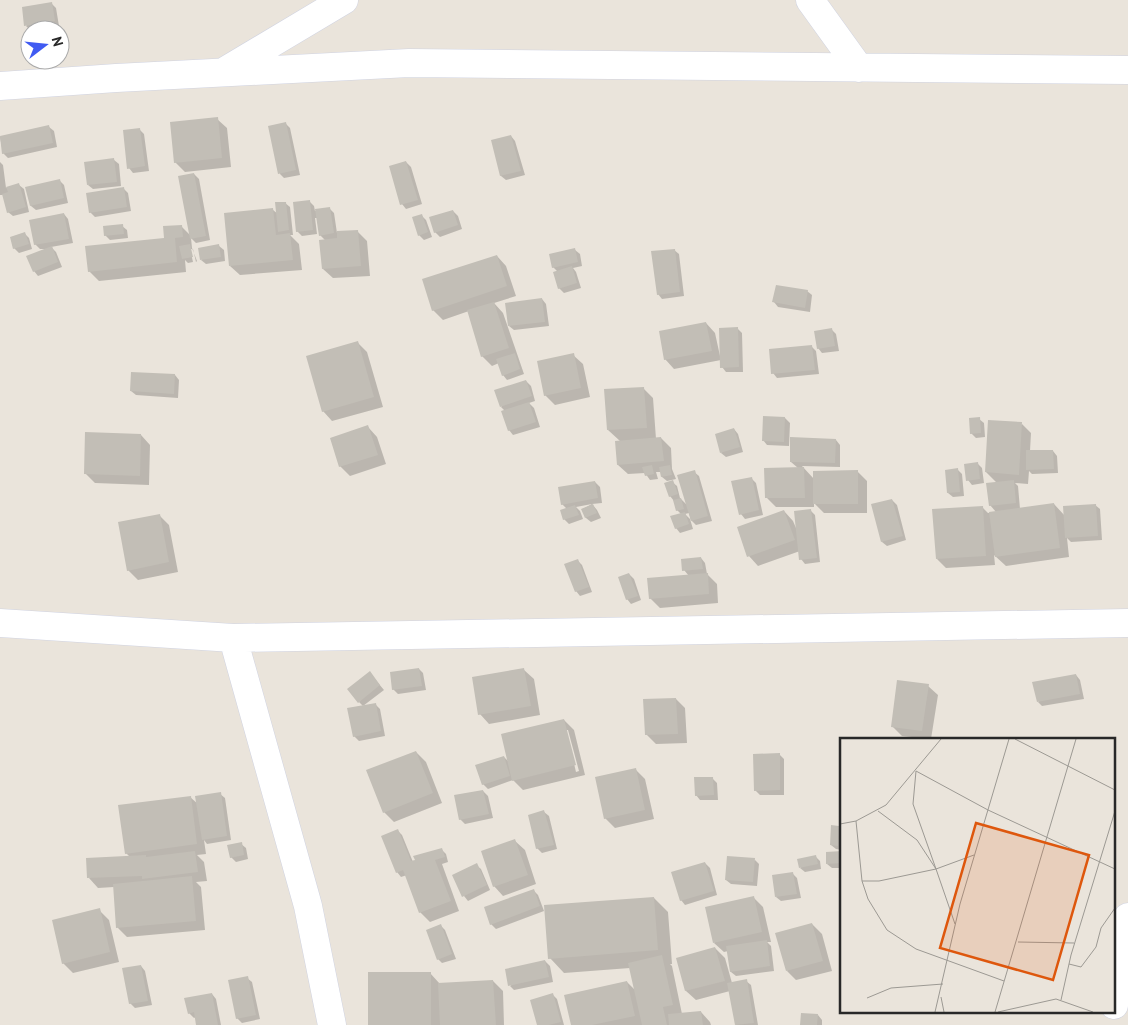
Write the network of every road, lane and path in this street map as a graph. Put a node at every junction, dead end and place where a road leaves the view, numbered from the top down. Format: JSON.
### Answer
{"nodes":[{"id":1,"x":344,"y":0,"type":"edge"},
{"id":2,"x":810,"y":0,"type":"edge"},
{"id":3,"x":859,"y":68,"type":"junction"},
{"id":4,"x":1128,"y":70,"type":"edge"},
{"id":5,"x":222,"y":73,"type":"junction"},
{"id":6,"x":0,"y":86,"type":"edge"},
{"id":7,"x":0,"y":623,"type":"edge"},
{"id":8,"x":1128,"y":623,"type":"edge"},
{"id":9,"x":233,"y":638,"type":"junction"},
{"id":10,"x":1128,"y":917,"type":"edge"},
{"id":11,"x":1116,"y":992,"type":"edge"},
{"id":12,"x":1113,"y":1012,"type":"edge"},
{"id":13,"x":332,"y":1025,"type":"edge"},
{"id":14,"x":1111,"y":1025,"type":"edge"}],
"edges":[{"from":1,"to":5,"type":"street"},
{"from":2,"to":3,"type":"street"},
{"from":3,"to":4,"type":"street"},
{"from":3,"to":5,"type":"street"},
{"from":5,"to":6,"type":"street"},
{"from":7,"to":9,"type":"street"},
{"from":8,"to":9,"type":"street"},
{"from":9,"to":13,"type":"street"},
{"from":10,"to":11,"type":"street"},
{"from":12,"to":14,"type":"street"}]}
